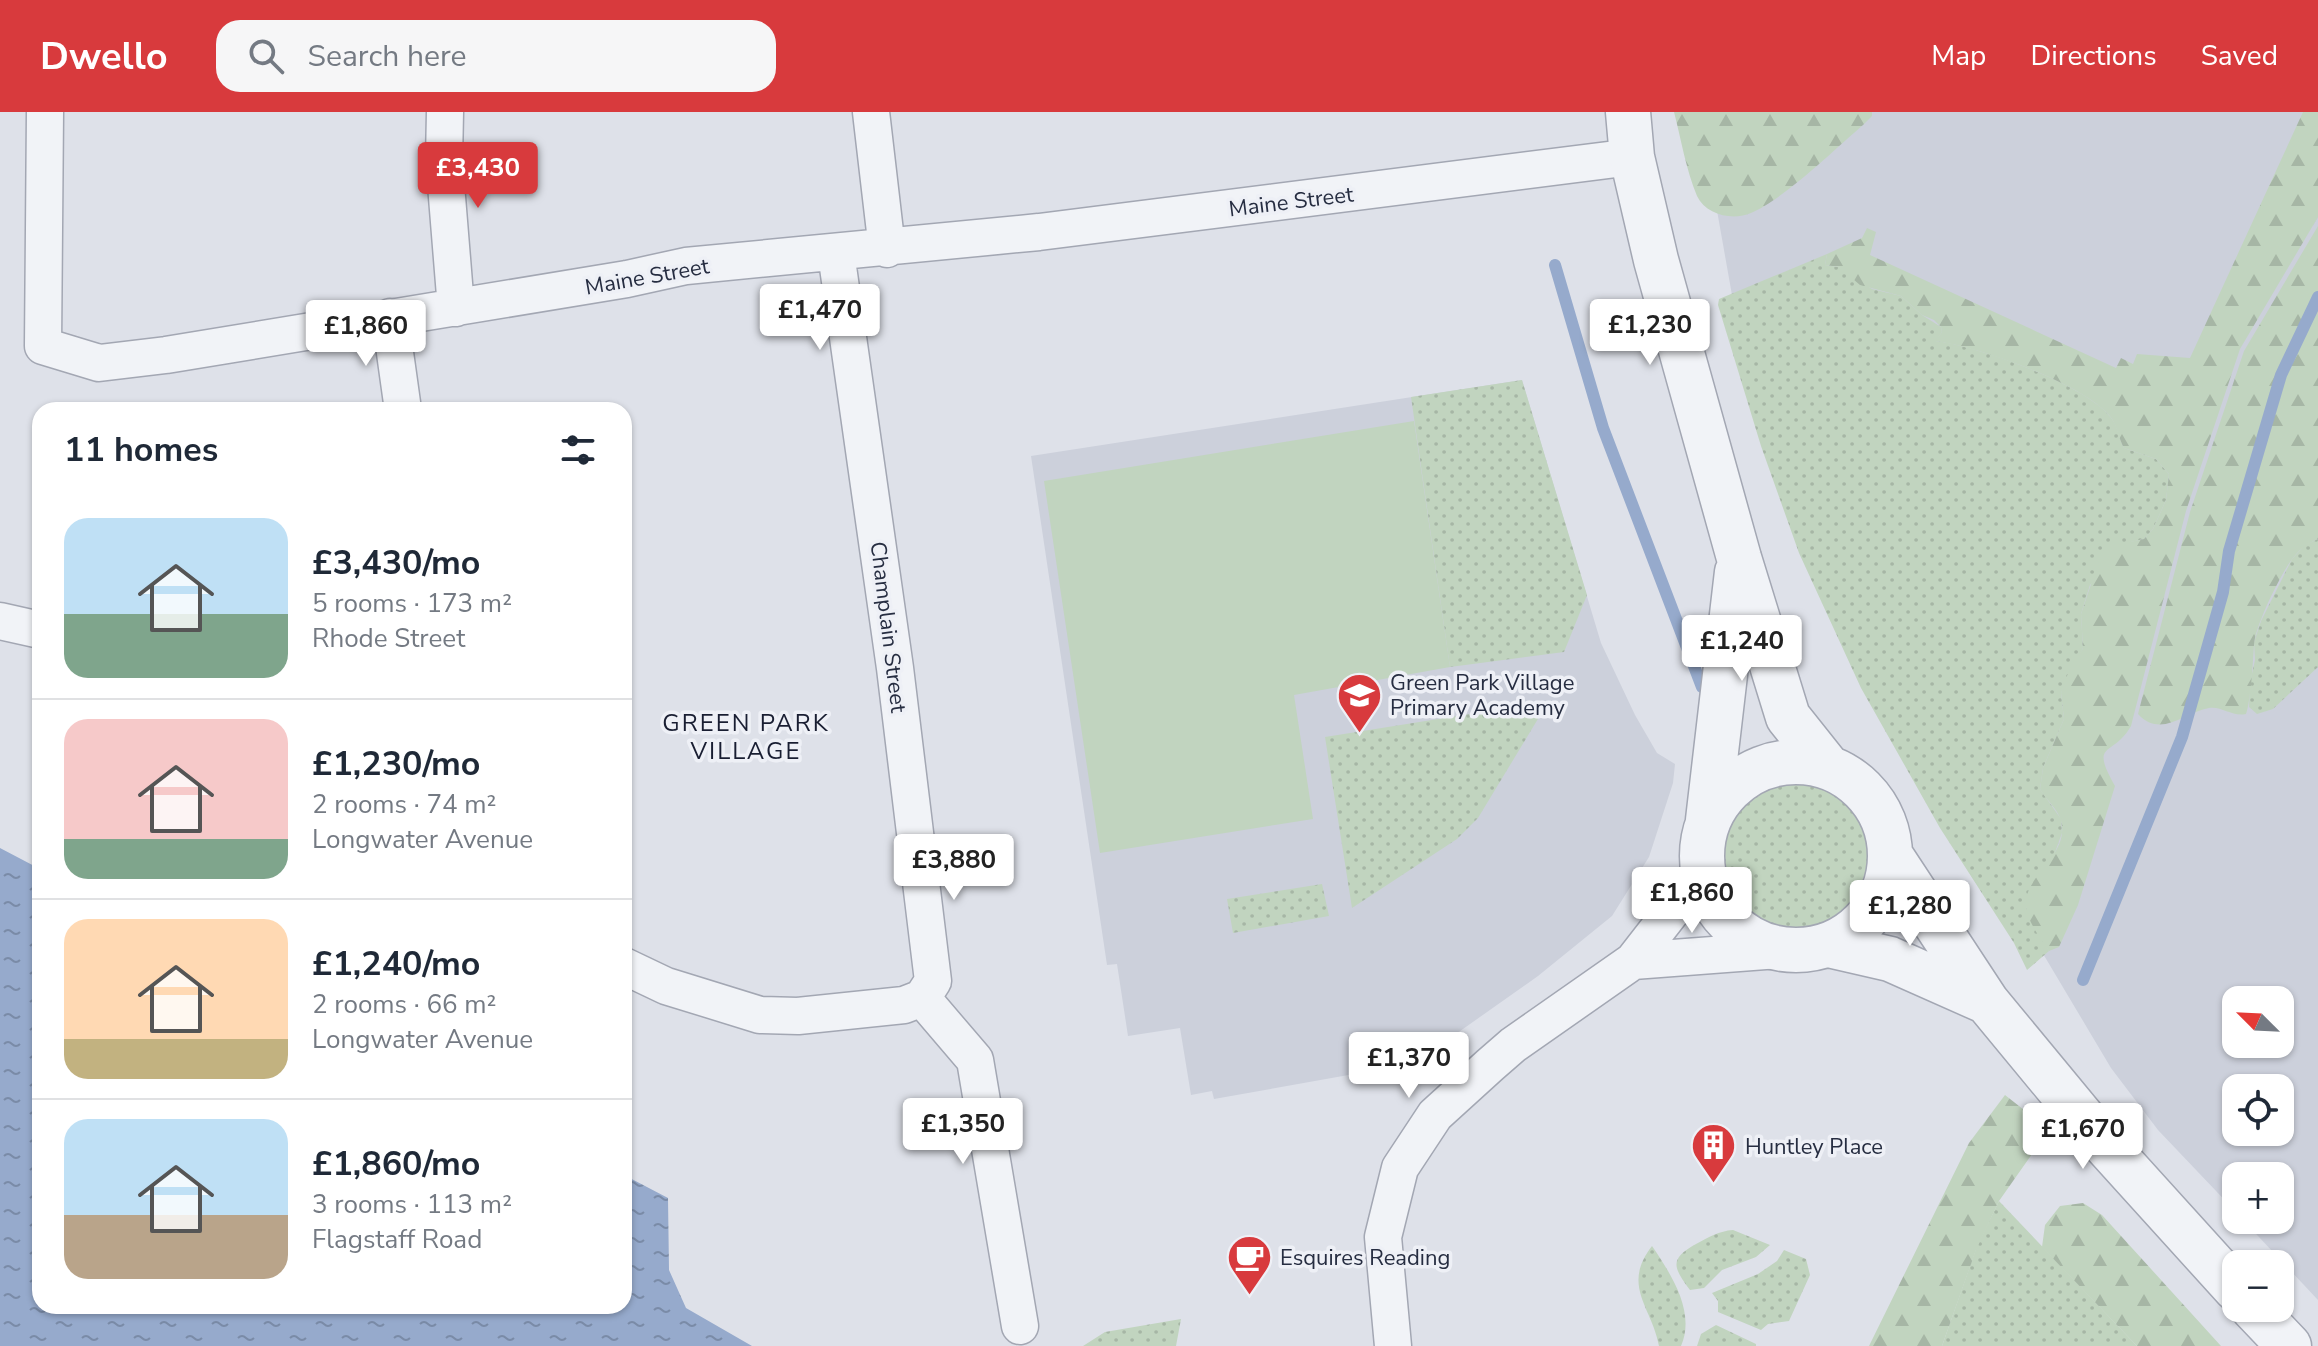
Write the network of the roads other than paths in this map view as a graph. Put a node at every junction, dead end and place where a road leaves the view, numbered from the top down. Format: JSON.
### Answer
{"nodes":[{"id":1,"x":45,"y":112,"type":"edge"},
{"id":2,"x":445,"y":112,"type":"edge"},
{"id":3,"x":871,"y":112,"type":"edge"},
{"id":4,"x":1628,"y":112,"type":"edge"},
{"id":5,"x":1632,"y":157,"type":"junction"},
{"id":6,"x":887,"y":249,"type":"junction"},
{"id":7,"x":836,"y":253,"type":"junction"},
{"id":8,"x":456,"y":308,"type":"junction"},
{"id":9,"x":390,"y":317,"type":"junction"},
{"id":10,"x":402,"y":402,"type":"edge"},
{"id":11,"x":1739,"y":558,"type":"junction"},
{"id":12,"x":0,"y":621,"type":"edge"},
{"id":13,"x":32,"y":628,"type":"edge"},
{"id":14,"x":1827,"y":766,"type":"junction"},
{"id":15,"x":1708,"y":820,"type":"junction"},
{"id":16,"x":1891,"y":856,"type":"junction"},
{"id":17,"x":1703,"y":871,"type":"junction"},
{"id":18,"x":1829,"y":945,"type":"junction"},
{"id":19,"x":1780,"y":950,"type":"junction"},
{"id":20,"x":1633,"y":961,"type":"junction"},
{"id":21,"x":632,"y":970,"type":"edge"},
{"id":22,"x":922,"y":998,"type":"junction"},
{"id":23,"x":1987,"y":1002,"type":"junction"},
{"id":24,"x":2222,"y":1274,"type":"edge"},
{"id":25,"x":2266,"y":1322,"type":"edge"},
{"id":26,"x":1020,"y":1326,"type":"dead end"},
{"id":27,"x":1393,"y":1346,"type":"edge"},
{"id":28,"x":2289,"y":1346,"type":"edge"}],
"edges":[{"from":1,"to":9,"type":"street","name":"Maine Street"},
{"from":2,"to":8,"type":"street"},
{"from":3,"to":6,"type":"street"},
{"from":4,"to":5,"type":"street"},
{"from":5,"to":6,"type":"street","name":"Maine Street"},
{"from":5,"to":11,"type":"street"},
{"from":6,"to":7,"type":"street","name":"Maine Street"},
{"from":7,"to":8,"type":"street","name":"Maine Street"},
{"from":7,"to":22,"type":"street","name":"Champlain Street"},
{"from":8,"to":9,"type":"street","name":"Maine Street"},
{"from":9,"to":10,"type":"street"},
{"from":11,"to":14,"type":"street"},
{"from":11,"to":15,"type":"street"},
{"from":12,"to":13,"type":"street"},
{"from":14,"to":15,"type":"street"},
{"from":14,"to":16,"type":"street"},
{"from":15,"to":17,"type":"street"},
{"from":16,"to":18,"type":"street"},
{"from":16,"to":23,"type":"street"},
{"from":17,"to":19,"type":"street"},
{"from":17,"to":20,"type":"street"},
{"from":18,"to":19,"type":"street"},
{"from":18,"to":23,"type":"street"},
{"from":19,"to":20,"type":"street"},
{"from":20,"to":27,"type":"street"},
{"from":21,"to":22,"type":"street"},
{"from":22,"to":26,"type":"street"},
{"from":23,"to":24,"type":"street"},
{"from":25,"to":28,"type":"street"}]}
